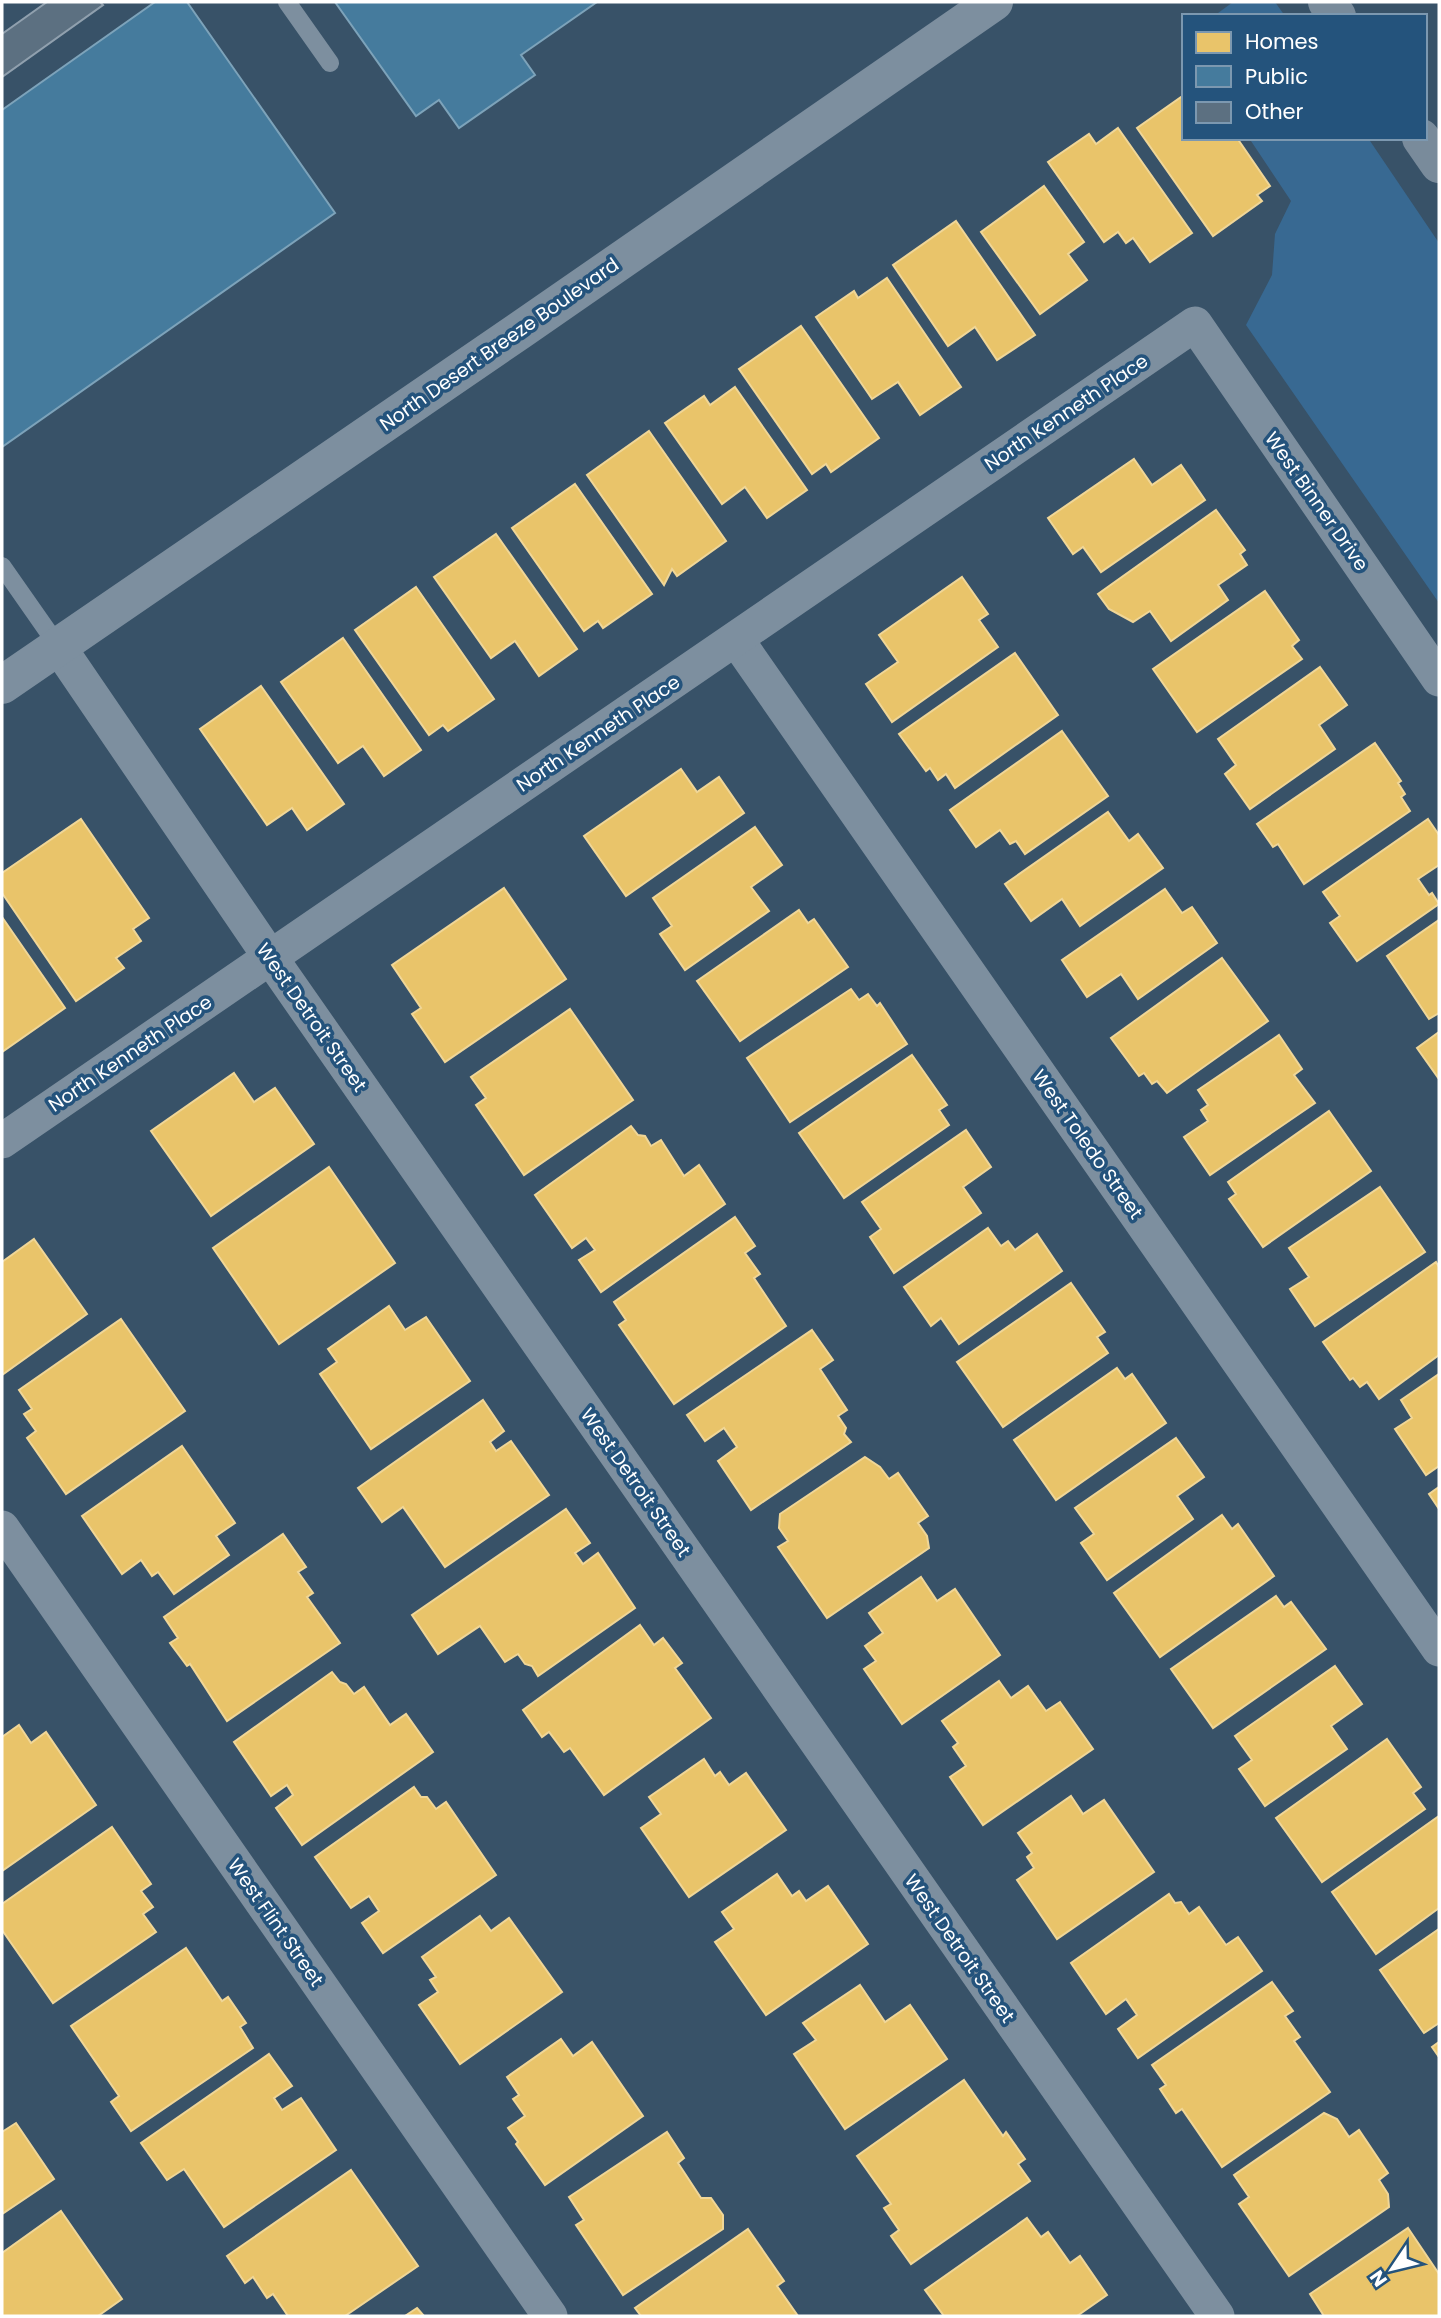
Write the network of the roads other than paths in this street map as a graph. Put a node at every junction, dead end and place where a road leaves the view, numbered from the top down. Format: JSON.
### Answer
{"nodes":[{"id":1,"x":287,"y":2,"type":"edge"},
{"id":2,"x":994,"y":2,"type":"edge"},
{"id":3,"x":330,"y":63,"type":"dead end"},
{"id":4,"x":1423,"y":140,"type":"edge"},
{"id":5,"x":1439,"y":164,"type":"edge"},
{"id":6,"x":1195,"y":324,"type":"joint"},
{"id":7,"x":2,"y":566,"type":"edge"},
{"id":8,"x":736,"y":639,"type":"junction"},
{"id":9,"x":58,"y":646,"type":"junction"},
{"id":10,"x":1439,"y":679,"type":"edge"},
{"id":11,"x":2,"y":685,"type":"edge"},
{"id":12,"x":270,"y":957,"type":"junction"},
{"id":13,"x":2,"y":1141,"type":"edge"},
{"id":14,"x":2,"y":1528,"type":"edge"},
{"id":15,"x":1439,"y":1649,"type":"edge"},
{"id":16,"x":550,"y":2316,"type":"edge"},
{"id":17,"x":1217,"y":2316,"type":"edge"}],
"edges":[{"from":1,"to":3,"type":"lane"},
{"from":2,"to":9,"type":"street","name":"North Desert Breeze Boulevard"},
{"from":4,"to":5,"type":"main road"},
{"from":6,"to":8,"type":"street","name":"North Kenneth Place"},
{"from":6,"to":10,"type":"street","name":"West Binner Drive"},
{"from":7,"to":9,"type":"lane"},
{"from":8,"to":12,"type":"street","name":"North Kenneth Place"},
{"from":8,"to":15,"type":"street","name":"West Toledo Street"},
{"from":9,"to":11,"type":"street","name":"North Desert Breeze Boulevard"},
{"from":9,"to":12,"type":"street","name":"West Detroit Street"},
{"from":12,"to":13,"type":"street","name":"North Kenneth Place"},
{"from":12,"to":17,"type":"street","name":"West Detroit Street"},
{"from":14,"to":16,"type":"street","name":"West Flint Street"}]}
